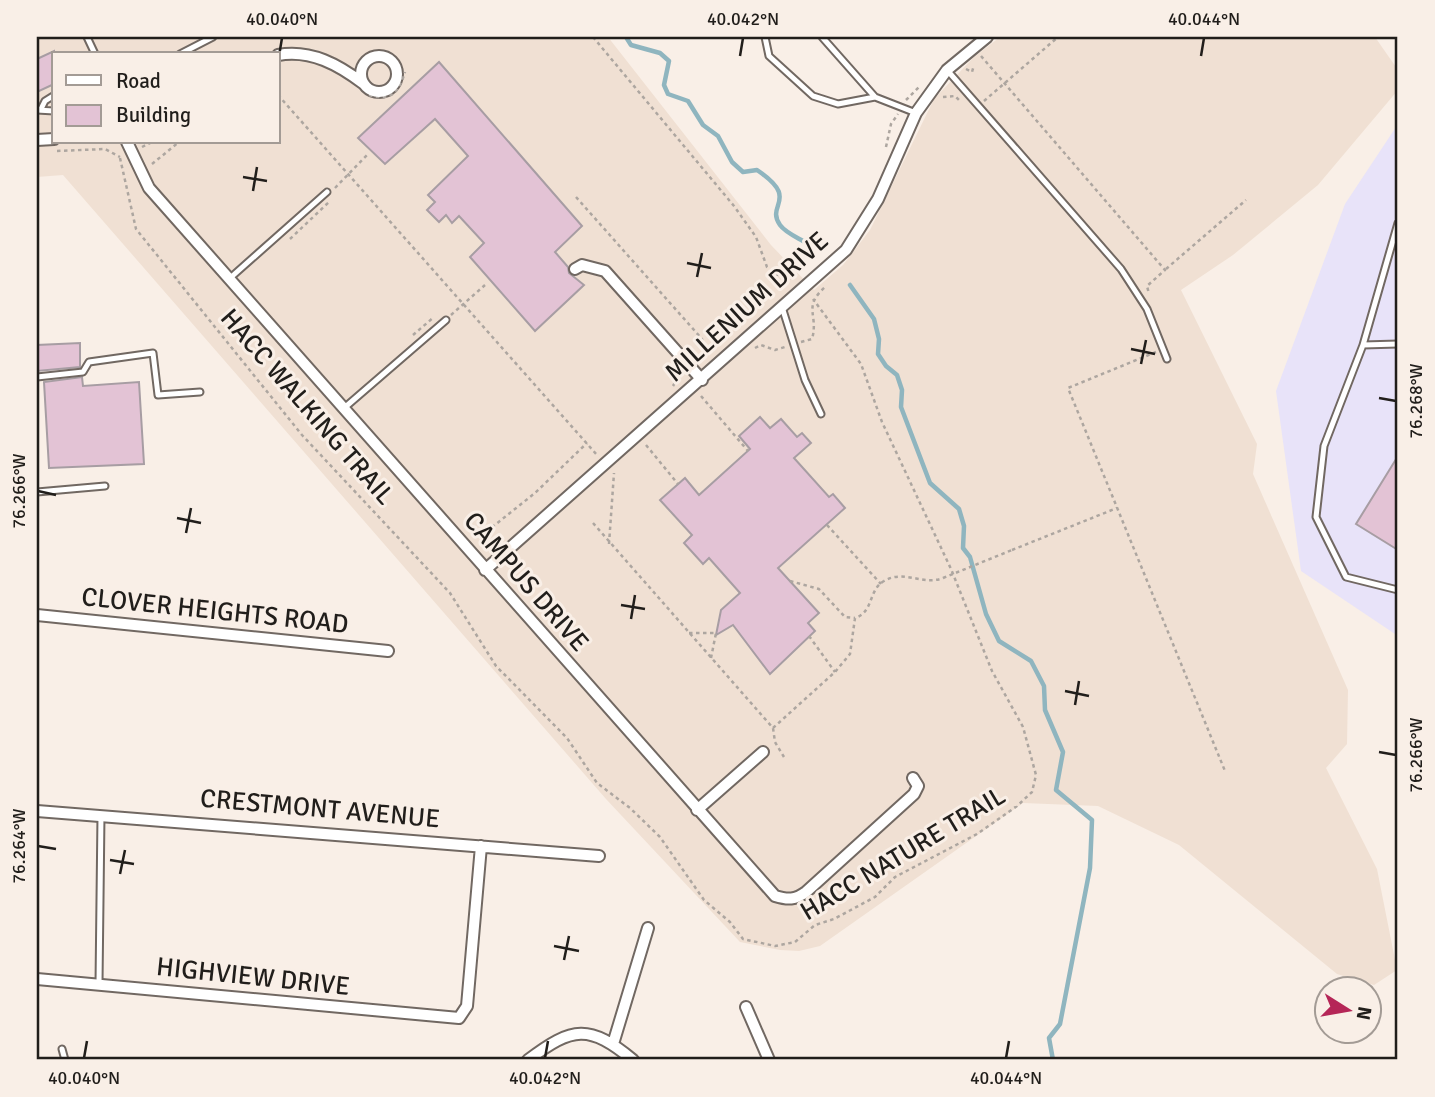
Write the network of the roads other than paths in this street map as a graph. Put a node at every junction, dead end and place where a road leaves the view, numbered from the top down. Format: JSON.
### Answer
{"nodes":[{"id":1,"x":213,"y":37,"type":"edge"},
{"id":2,"x":765,"y":37,"type":"edge"},
{"id":3,"x":822,"y":37,"type":"edge"},
{"id":4,"x":987,"y":37,"type":"edge"},
{"id":5,"x":184,"y":52,"type":"edge"},
{"id":6,"x":280,"y":55,"type":"edge"},
{"id":7,"x":951,"y":67,"type":"junction"},
{"id":8,"x":365,"y":84,"type":"dead end"},
{"id":9,"x":52,"y":97,"type":"edge"},
{"id":10,"x":875,"y":97,"type":"junction"},
{"id":11,"x":39,"y":110,"type":"edge"},
{"id":12,"x":916,"y":113,"type":"junction"},
{"id":13,"x":129,"y":147,"type":"edge"},
{"id":14,"x":327,"y":192,"type":"dead end"},
{"id":15,"x":1398,"y":223,"type":"edge"},
{"id":16,"x":575,"y":269,"type":"dead end"},
{"id":17,"x":229,"y":279,"type":"junction"},
{"id":18,"x":782,"y":307,"type":"junction"},
{"id":19,"x":446,"y":320,"type":"dead end"},
{"id":20,"x":1398,"y":344,"type":"edge"},
{"id":21,"x":1363,"y":345,"type":"junction"},
{"id":22,"x":1167,"y":359,"type":"dead end"},
{"id":23,"x":37,"y":377,"type":"edge"},
{"id":24,"x":702,"y":380,"type":"junction"},
{"id":25,"x":200,"y":392,"type":"dead end"},
{"id":26,"x":343,"y":409,"type":"junction"},
{"id":27,"x":821,"y":414,"type":"dead end"},
{"id":28,"x":105,"y":486,"type":"dead end"},
{"id":29,"x":37,"y":492,"type":"edge"},
{"id":30,"x":485,"y":570,"type":"junction"},
{"id":31,"x":1398,"y":590,"type":"edge"},
{"id":32,"x":37,"y":615,"type":"edge"},
{"id":33,"x":388,"y":652,"type":"dead end"},
{"id":34,"x":763,"y":752,"type":"dead end"},
{"id":35,"x":913,"y":778,"type":"dead end"},
{"id":36,"x":697,"y":810,"type":"junction"},
{"id":37,"x":37,"y":811,"type":"edge"},
{"id":38,"x":101,"y":815,"type":"junction"},
{"id":39,"x":481,"y":846,"type":"junction"},
{"id":40,"x":599,"y":856,"type":"dead end"},
{"id":41,"x":648,"y":928,"type":"dead end"},
{"id":42,"x":37,"y":979,"type":"edge"},
{"id":43,"x":99,"y":985,"type":"junction"},
{"id":44,"x":746,"y":1007,"type":"dead end"},
{"id":45,"x":614,"y":1044,"type":"junction"},
{"id":46,"x":62,"y":1048,"type":"dead end"},
{"id":47,"x":65,"y":1060,"type":"edge"},
{"id":48,"x":528,"y":1060,"type":"edge"},
{"id":49,"x":632,"y":1060,"type":"edge"},
{"id":50,"x":769,"y":1060,"type":"edge"}],
"edges":[{"from":1,"to":5,"type":"lane"},
{"from":2,"to":10,"type":"lane"},
{"from":3,"to":10,"type":"lane"},
{"from":4,"to":7,"type":"street","name":"MILLENIUM DRIVE"},
{"from":6,"to":8,"type":"street"},
{"from":7,"to":12,"type":"street","name":"MILLENIUM DRIVE"},
{"from":7,"to":22,"type":"lane"},
{"from":9,"to":11,"type":"lane"},
{"from":10,"to":12,"type":"lane"},
{"from":12,"to":18,"type":"street","name":"MILLENIUM DRIVE"},
{"from":13,"to":17,"type":"street","name":"CAMPUS DRIVE"},
{"from":14,"to":17,"type":"lane"},
{"from":15,"to":21,"type":"lane"},
{"from":16,"to":24,"type":"street"},
{"from":17,"to":26,"type":"street","name":"CAMPUS DRIVE"},
{"from":18,"to":24,"type":"street","name":"MILLENIUM DRIVE"},
{"from":18,"to":27,"type":"lane"},
{"from":19,"to":26,"type":"lane"},
{"from":20,"to":21,"type":"lane"},
{"from":21,"to":31,"type":"lane"},
{"from":23,"to":25,"type":"lane"},
{"from":24,"to":30,"type":"street","name":"MILLENIUM DRIVE"},
{"from":26,"to":30,"type":"street","name":"CAMPUS DRIVE"},
{"from":28,"to":29,"type":"lane"},
{"from":30,"to":36,"type":"street","name":"CAMPUS DRIVE"},
{"from":32,"to":33,"type":"street","name":"CLOVER HEIGHTS ROAD"},
{"from":34,"to":36,"type":"street"},
{"from":35,"to":36,"type":"street","name":"CAMPUS DRIVE"},
{"from":37,"to":38,"type":"street","name":"CRESTMONT AVENUE"},
{"from":38,"to":39,"type":"street","name":"CRESTMONT AVENUE"},
{"from":38,"to":43,"type":"lane"},
{"from":39,"to":40,"type":"street","name":"CRESTMONT AVENUE"},
{"from":39,"to":43,"type":"street","name":"HIGHVIEW DRIVE"},
{"from":41,"to":45,"type":"street"},
{"from":42,"to":43,"type":"street","name":"HIGHVIEW DRIVE"},
{"from":44,"to":50,"type":"street"},
{"from":45,"to":48,"type":"street"},
{"from":45,"to":49,"type":"street"},
{"from":46,"to":47,"type":"lane"}]}
